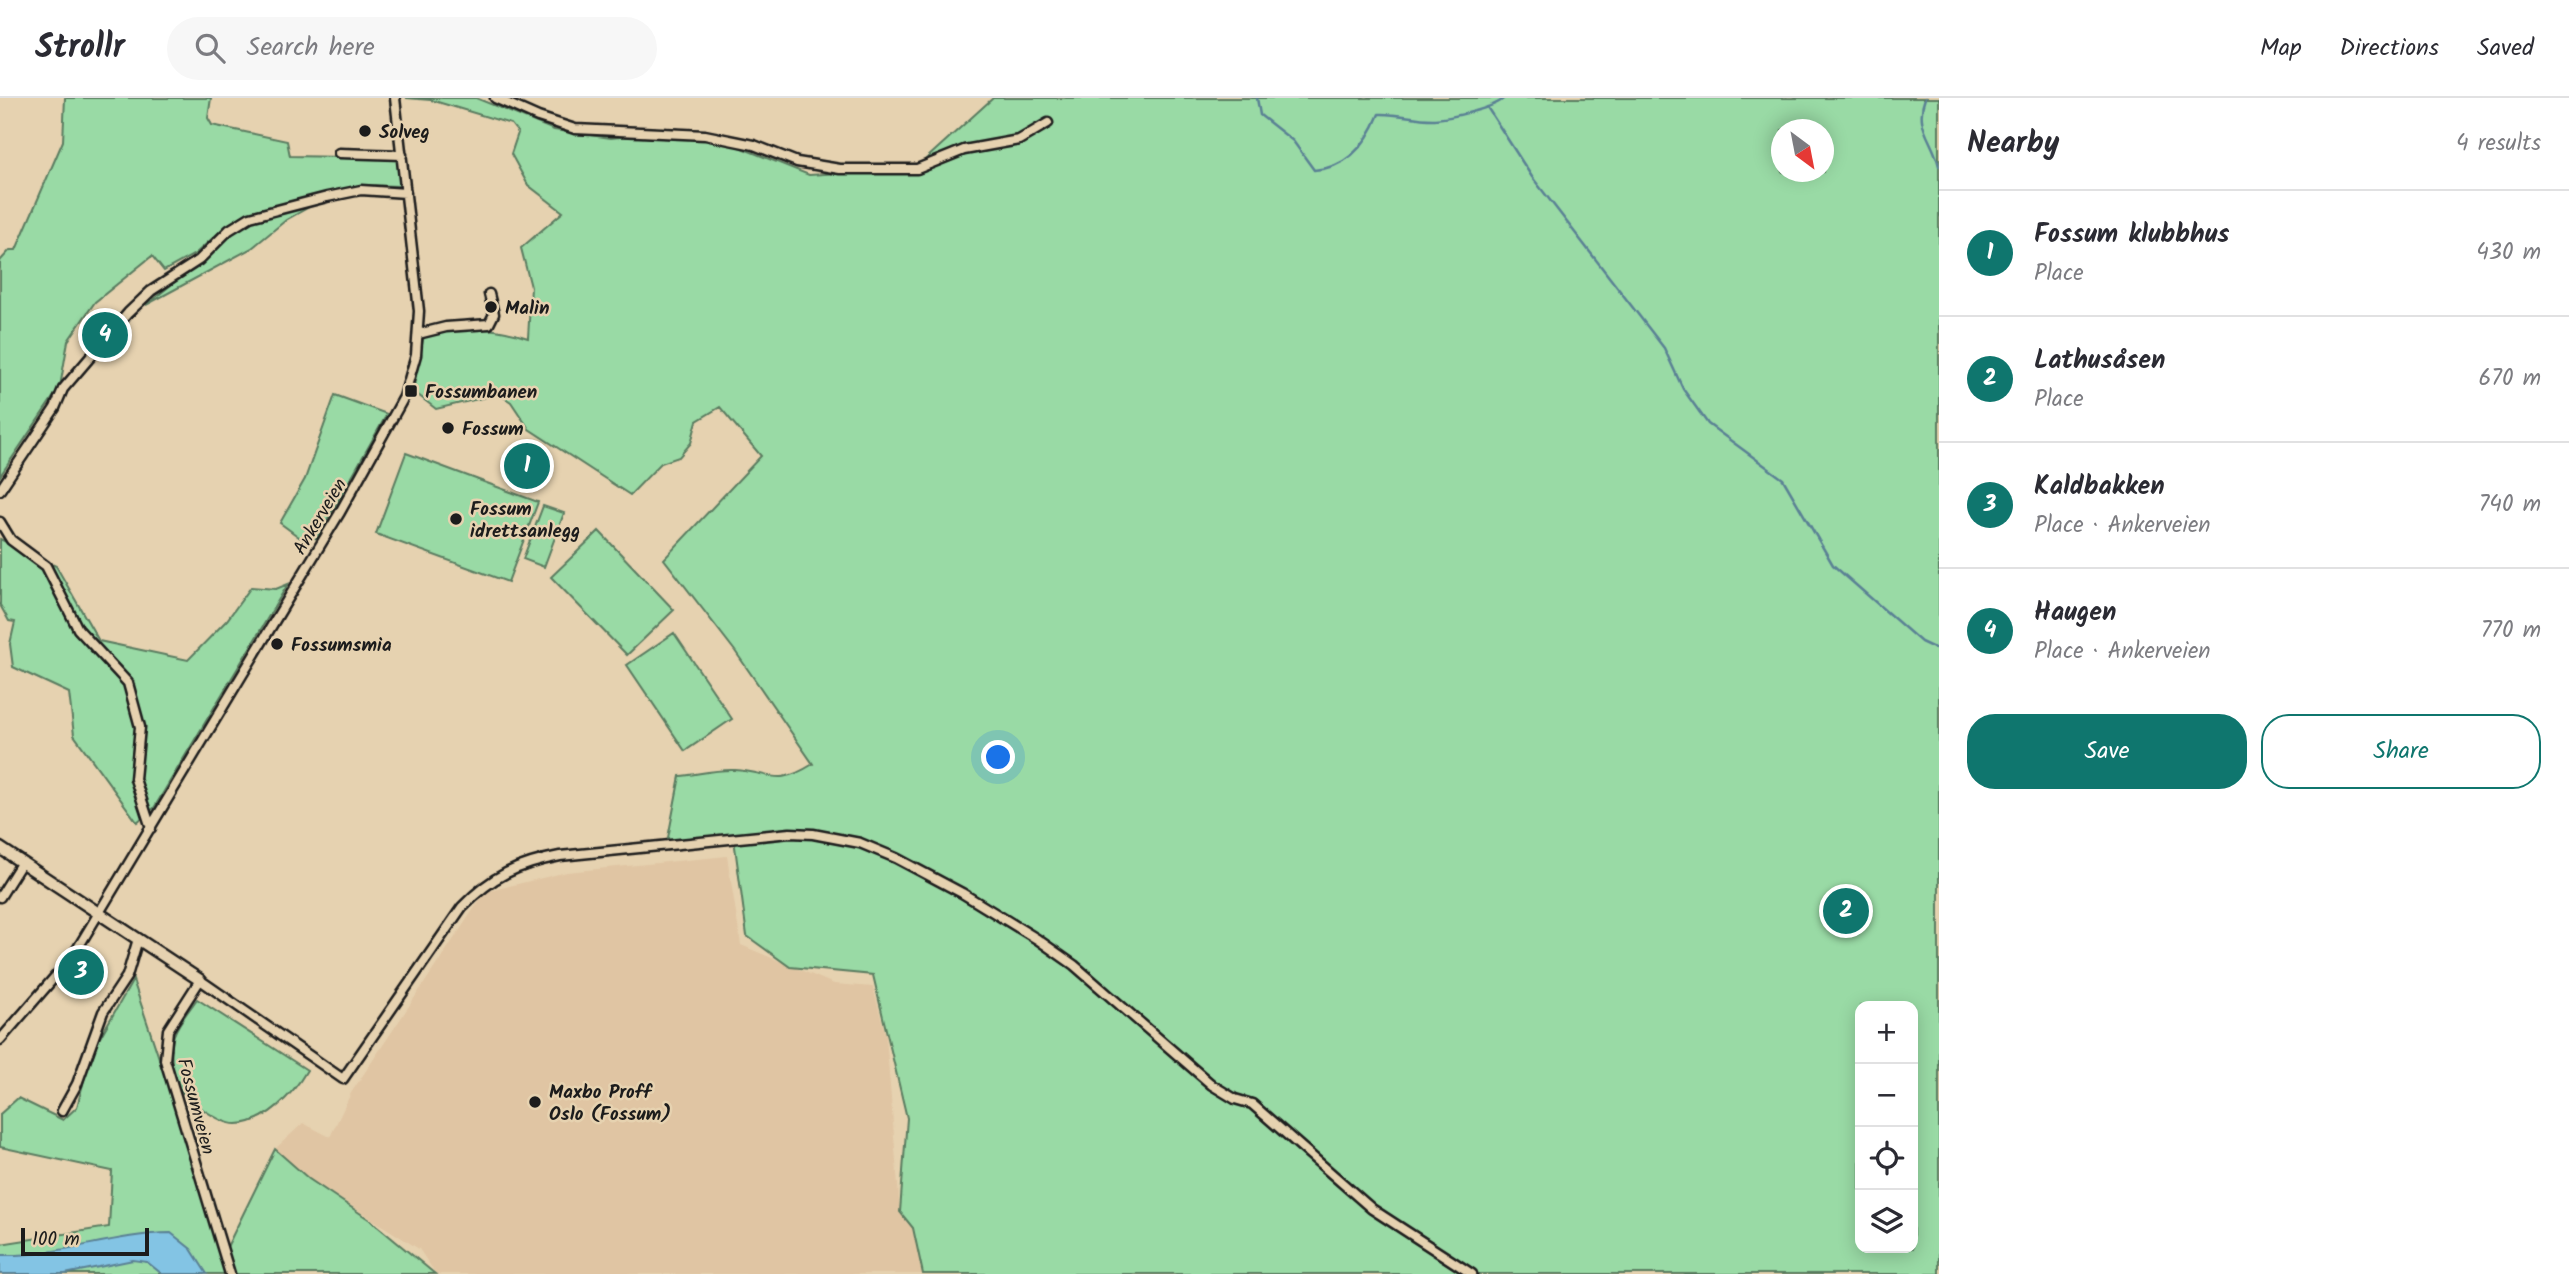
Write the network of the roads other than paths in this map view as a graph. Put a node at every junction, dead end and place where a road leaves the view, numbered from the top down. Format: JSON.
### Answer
{"nodes":[{"id":1,"x":396,"y":98,"type":"edge"},
{"id":2,"x":495,"y":98,"type":"edge"},
{"id":3,"x":1048,"y":123,"type":"dead end"},
{"id":4,"x":339,"y":153,"type":"dead end"},
{"id":5,"x":402,"y":155,"type":"junction"},
{"id":6,"x":406,"y":192,"type":"junction"},
{"id":7,"x":489,"y":294,"type":"dead end"},
{"id":8,"x":418,"y":334,"type":"junction"},
{"id":9,"x":0,"y":491,"type":"edge"},
{"id":10,"x":0,"y":522,"type":"edge"},
{"id":11,"x":151,"y":828,"type":"junction"},
{"id":12,"x":0,"y":848,"type":"edge"},
{"id":13,"x":22,"y":862,"type":"junction"},
{"id":14,"x":0,"y":897,"type":"edge"},
{"id":15,"x":100,"y":914,"type":"junction"},
{"id":16,"x":138,"y":939,"type":"junction"},
{"id":17,"x":200,"y":980,"type":"junction"},
{"id":18,"x":0,"y":1040,"type":"edge"},
{"id":19,"x":62,"y":1111,"type":"dead end"},
{"id":20,"x":230,"y":1274,"type":"edge"},
{"id":21,"x":1472,"y":1274,"type":"edge"}],
"edges":[{"from":1,"to":5,"type":"street","name":"Ankerveien"},
{"from":2,"to":3,"type":"street"},
{"from":4,"to":5,"type":"street"},
{"from":5,"to":6,"type":"street","name":"Ankerveien"},
{"from":6,"to":8,"type":"street","name":"Ankerveien"},
{"from":6,"to":9,"type":"street"},
{"from":7,"to":8,"type":"street"},
{"from":8,"to":11,"type":"street","name":"Ankerveien"},
{"from":10,"to":11,"type":"street"},
{"from":11,"to":15,"type":"street","name":"Ankerveien"},
{"from":12,"to":13,"type":"street"},
{"from":13,"to":14,"type":"street"},
{"from":13,"to":15,"type":"street"},
{"from":15,"to":16,"type":"street"},
{"from":15,"to":18,"type":"street","name":"Ankerveien"},
{"from":16,"to":17,"type":"street"},
{"from":16,"to":19,"type":"street"},
{"from":17,"to":20,"type":"street","name":"Fossumveien"},
{"from":17,"to":21,"type":"street"}]}
